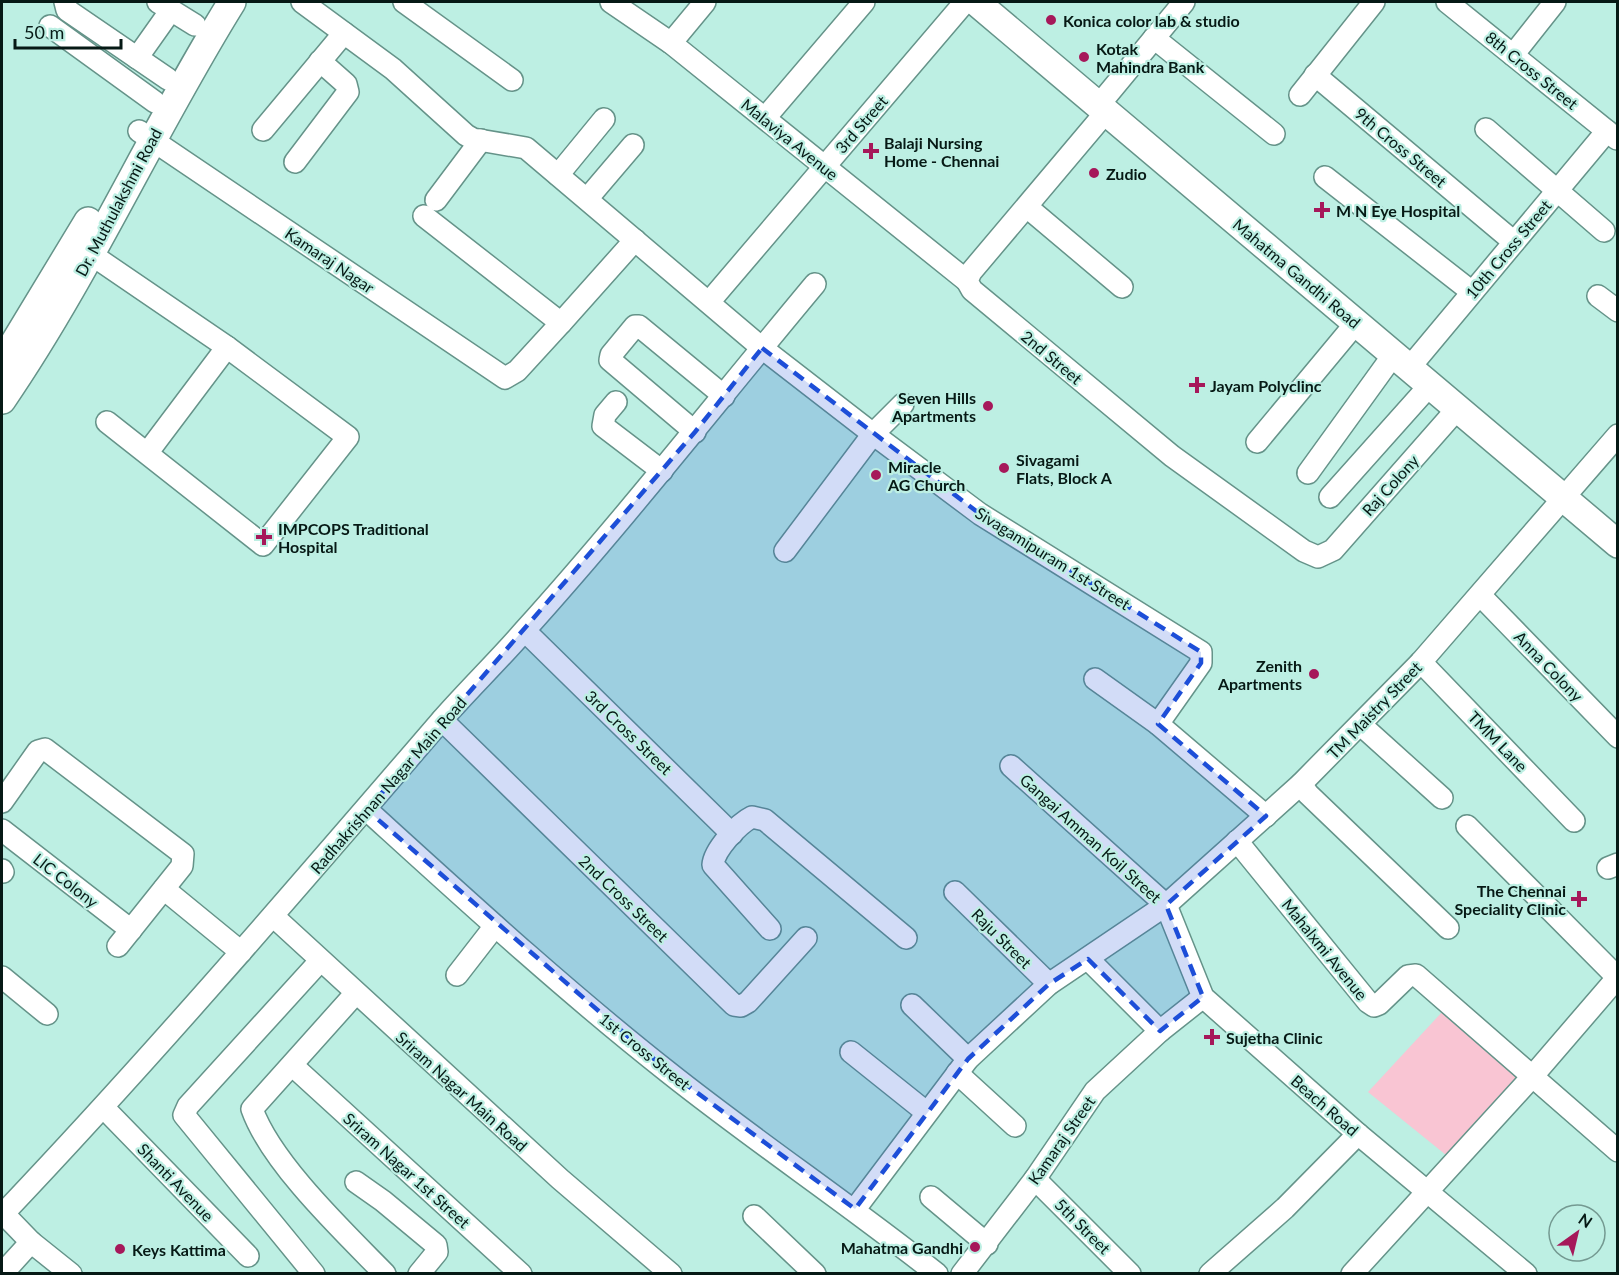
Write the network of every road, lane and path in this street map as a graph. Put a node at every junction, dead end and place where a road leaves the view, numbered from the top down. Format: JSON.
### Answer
{"nodes":[{"id":1,"x":65,"y":2,"type":"edge"},
{"id":2,"x":211,"y":2,"type":"edge"},
{"id":3,"x":231,"y":2,"type":"edge"},
{"id":4,"x":302,"y":2,"type":"edge"},
{"id":5,"x":404,"y":2,"type":"edge"},
{"id":6,"x":611,"y":2,"type":"edge"},
{"id":7,"x":705,"y":2,"type":"edge"},
{"id":8,"x":864,"y":2,"type":"edge"},
{"id":9,"x":965,"y":2,"type":"edge"},
{"id":10,"x":976,"y":2,"type":"edge"},
{"id":11,"x":1184,"y":2,"type":"edge"},
{"id":12,"x":1374,"y":2,"type":"edge"},
{"id":13,"x":1447,"y":2,"type":"edge"},
{"id":14,"x":1555,"y":2,"type":"edge"},
{"id":15,"x":164,"y":6,"type":"edge"},
{"id":16,"x":195,"y":25,"type":"junction"},
{"id":17,"x":50,"y":26,"type":"dead end"},
{"id":18,"x":344,"y":33,"type":"junction"},
{"id":19,"x":1154,"y":38,"type":"junction"},
{"id":20,"x":670,"y":43,"type":"junction"},
{"id":21,"x":1513,"y":55,"type":"junction"},
{"id":22,"x":138,"y":58,"type":"junction"},
{"id":23,"x":320,"y":61,"type":"junction"},
{"id":24,"x":1315,"y":75,"type":"junction"},
{"id":25,"x":171,"y":80,"type":"junction"},
{"id":26,"x":512,"y":80,"type":"dead end"},
{"id":27,"x":1300,"y":95,"type":"dead end"},
{"id":28,"x":1102,"y":109,"type":"junction"},
{"id":29,"x":765,"y":118,"type":"junction"},
{"id":30,"x":604,"y":119,"type":"dead end"},
{"id":31,"x":1486,"y":129,"type":"dead end"},
{"id":32,"x":262,"y":130,"type":"dead end"},
{"id":33,"x":1274,"y":134,"type":"dead end"},
{"id":34,"x":145,"y":135,"type":"junction"},
{"id":35,"x":1612,"y":135,"type":"edge"},
{"id":36,"x":481,"y":140,"type":"junction"},
{"id":37,"x":633,"y":145,"type":"dead end"},
{"id":38,"x":295,"y":162,"type":"dead end"},
{"id":39,"x":824,"y":166,"type":"junction"},
{"id":40,"x":558,"y":175,"type":"junction"},
{"id":41,"x":1325,"y":177,"type":"dead end"},
{"id":42,"x":1558,"y":189,"type":"junction"},
{"id":43,"x":587,"y":199,"type":"junction"},
{"id":44,"x":1027,"y":207,"type":"junction"},
{"id":45,"x":1604,"y":231,"type":"dead end"},
{"id":46,"x":636,"y":240,"type":"junction"},
{"id":47,"x":1514,"y":242,"type":"junction"},
{"id":48,"x":83,"y":249,"type":"junction"},
{"id":49,"x":967,"y":281,"type":"junction"},
{"id":50,"x":815,"y":284,"type":"dead end"},
{"id":51,"x":1122,"y":287,"type":"dead end"},
{"id":52,"x":1472,"y":292,"type":"junction"},
{"id":53,"x":1598,"y":296,"type":"dead end"},
{"id":54,"x":710,"y":301,"type":"junction"},
{"id":55,"x":1617,"y":311,"type":"edge"},
{"id":56,"x":561,"y":323,"type":"junction"},
{"id":57,"x":1356,"y":323,"type":"junction"},
{"id":58,"x":227,"y":347,"type":"junction"},
{"id":59,"x":762,"y":348,"type":"junction"},
{"id":60,"x":4,"y":354,"type":"edge"},
{"id":61,"x":1402,"y":360,"type":"junction"},
{"id":62,"x":1430,"y":385,"type":"junction"},
{"id":63,"x":724,"y":396,"type":"junction"},
{"id":64,"x":2,"y":400,"type":"edge"},
{"id":65,"x":615,"y":402,"type":"dead end"},
{"id":66,"x":903,"y":404,"type":"dead end"},
{"id":67,"x":1458,"y":408,"type":"junction"},
{"id":68,"x":107,"y":422,"type":"dead end"},
{"id":69,"x":695,"y":432,"type":"junction"},
{"id":70,"x":873,"y":434,"type":"junction"},
{"id":71,"x":1617,"y":435,"type":"edge"},
{"id":72,"x":1257,"y":442,"type":"dead end"},
{"id":73,"x":147,"y":452,"type":"junction"},
{"id":74,"x":662,"y":471,"type":"junction"},
{"id":75,"x":1308,"y":473,"type":"dead end"},
{"id":76,"x":1330,"y":497,"type":"dead end"},
{"id":77,"x":1564,"y":498,"type":"junction"},
{"id":78,"x":1617,"y":544,"type":"edge"},
{"id":79,"x":785,"y":551,"type":"dead end"},
{"id":80,"x":1318,"y":558,"type":"joint"},
{"id":81,"x":1480,"y":596,"type":"junction"},
{"id":82,"x":525,"y":631,"type":"junction"},
{"id":83,"x":1421,"y":662,"type":"junction"},
{"id":84,"x":1095,"y":679,"type":"dead end"},
{"id":85,"x":442,"y":720,"type":"junction"},
{"id":86,"x":1158,"y":724,"type":"junction"},
{"id":87,"x":1361,"y":725,"type":"junction"},
{"id":88,"x":1617,"y":736,"type":"edge"},
{"id":89,"x":1011,"y":766,"type":"dead end"},
{"id":90,"x":1301,"y":784,"type":"junction"},
{"id":91,"x":1442,"y":798,"type":"dead end"},
{"id":92,"x":2,"y":802,"type":"edge"},
{"id":93,"x":367,"y":810,"type":"junction"},
{"id":94,"x":1266,"y":816,"type":"junction"},
{"id":95,"x":1574,"y":821,"type":"dead end"},
{"id":96,"x":1467,"y":826,"type":"dead end"},
{"id":97,"x":2,"y":830,"type":"edge"},
{"id":98,"x":732,"y":834,"type":"junction"},
{"id":99,"x":1237,"y":841,"type":"junction"},
{"id":100,"x":164,"y":889,"type":"junction"},
{"id":101,"x":956,"y":892,"type":"dead end"},
{"id":102,"x":1166,"y":905,"type":"junction"},
{"id":103,"x":273,"y":916,"type":"junction"},
{"id":104,"x":495,"y":926,"type":"junction"},
{"id":105,"x":1448,"y":928,"type":"dead end"},
{"id":106,"x":770,"y":929,"type":"dead end"},
{"id":107,"x":806,"y":938,"type":"dead end"},
{"id":108,"x":906,"y":938,"type":"dead end"},
{"id":109,"x":241,"y":952,"type":"junction"},
{"id":110,"x":1088,"y":958,"type":"junction"},
{"id":111,"x":320,"y":961,"type":"junction"},
{"id":112,"x":456,"y":975,"type":"dead end"},
{"id":113,"x":2,"y":977,"type":"edge"},
{"id":114,"x":1617,"y":978,"type":"edge"},
{"id":115,"x":1049,"y":984,"type":"junction"},
{"id":116,"x":356,"y":994,"type":"junction"},
{"id":117,"x":1203,"y":997,"type":"junction"},
{"id":118,"x":912,"y":1005,"type":"dead end"},
{"id":119,"x":47,"y":1014,"type":"dead end"},
{"id":120,"x":1160,"y":1031,"type":"junction"},
{"id":121,"x":851,"y":1052,"type":"dead end"},
{"id":122,"x":293,"y":1066,"type":"junction"},
{"id":123,"x":963,"y":1066,"type":"junction"},
{"id":124,"x":1531,"y":1078,"type":"junction"},
{"id":125,"x":104,"y":1108,"type":"junction"},
{"id":126,"x":926,"y":1112,"type":"junction"},
{"id":127,"x":1015,"y":1126,"type":"dead end"},
{"id":128,"x":1358,"y":1134,"type":"junction"},
{"id":129,"x":1617,"y":1151,"type":"edge"},
{"id":130,"x":1035,"y":1179,"type":"junction"},
{"id":131,"x":356,"y":1182,"type":"dead end"},
{"id":132,"x":1427,"y":1193,"type":"junction"},
{"id":133,"x":931,"y":1197,"type":"dead end"},
{"id":134,"x":855,"y":1209,"type":"junction"},
{"id":135,"x":2,"y":1213,"type":"edge"},
{"id":136,"x":754,"y":1216,"type":"dead end"},
{"id":137,"x":31,"y":1242,"type":"junction"},
{"id":138,"x":987,"y":1244,"type":"junction"},
{"id":139,"x":248,"y":1256,"type":"dead end"},
{"id":140,"x":657,"y":1269,"type":"edge"},
{"id":141,"x":970,"y":1270,"type":"edge"},
{"id":142,"x":2,"y":1274,"type":"edge"},
{"id":143,"x":71,"y":1274,"type":"edge"},
{"id":144,"x":314,"y":1274,"type":"edge"},
{"id":145,"x":385,"y":1274,"type":"edge"},
{"id":146,"x":418,"y":1274,"type":"edge"},
{"id":147,"x":521,"y":1274,"type":"edge"},
{"id":148,"x":814,"y":1274,"type":"edge"},
{"id":149,"x":937,"y":1274,"type":"edge"},
{"id":150,"x":1130,"y":1274,"type":"edge"},
{"id":151,"x":1210,"y":1274,"type":"edge"},
{"id":152,"x":1352,"y":1274,"type":"edge"},
{"id":153,"x":1526,"y":1274,"type":"edge"}],
"edges":[{"from":1,"to":22,"type":"street"},
{"from":2,"to":16,"type":"main road","name":"Dr. Muthulakshmi Road"},
{"from":3,"to":25,"type":"main road","name":"Dr. Muthulakshmi Road"},
{"from":4,"to":18,"type":"street","name":"Sivagamipuram 1st Street"},
{"from":5,"to":26,"type":"street"},
{"from":6,"to":20,"type":"street","name":"Malaviya Avenue"},
{"from":7,"to":20,"type":"street"},
{"from":8,"to":29,"type":"street"},
{"from":9,"to":39,"type":"street","name":"3rd Street"},
{"from":10,"to":28,"type":"main road","name":"Mahatma Gandhi Road"},
{"from":11,"to":19,"type":"street"},
{"from":12,"to":24,"type":"street"},
{"from":13,"to":21,"type":"street","name":"8th Cross Street"},
{"from":14,"to":21,"type":"street"},
{"from":15,"to":16,"type":"street"},
{"from":15,"to":22,"type":"street"},
{"from":16,"to":25,"type":"main road","name":"Dr. Muthulakshmi Road"},
{"from":17,"to":25,"type":"street"},
{"from":18,"to":23,"type":"street"},
{"from":18,"to":36,"type":"street","name":"Sivagamipuram 1st Street"},
{"from":19,"to":28,"type":"street"},
{"from":19,"to":33,"type":"street"},
{"from":20,"to":29,"type":"street","name":"Malaviya Avenue"},
{"from":21,"to":35,"type":"street","name":"8th Cross Street"},
{"from":22,"to":25,"type":"street"},
{"from":23,"to":32,"type":"street"},
{"from":23,"to":38,"type":"street"},
{"from":24,"to":27,"type":"street"},
{"from":24,"to":47,"type":"street","name":"9th Cross Street"},
{"from":25,"to":34,"type":"main road","name":"Dr. Muthulakshmi Road"},
{"from":25,"to":34,"type":"main road","name":"Dr. Muthulakshmi Road"},
{"from":28,"to":44,"type":"street"},
{"from":28,"to":57,"type":"main road","name":"Mahatma Gandhi Road"},
{"from":29,"to":39,"type":"street","name":"Malaviya Avenue"},
{"from":30,"to":40,"type":"street"},
{"from":31,"to":42,"type":"street"},
{"from":34,"to":48,"type":"main road","name":"Dr. Muthulakshmi Road"},
{"from":34,"to":56,"type":"street","name":"Kamaraj Nagar"},
{"from":35,"to":42,"type":"street","name":"10th Cross Street"},
{"from":36,"to":40,"type":"street","name":"Sivagamipuram 1st Street"},
{"from":36,"to":56,"type":"street"},
{"from":37,"to":43,"type":"street"},
{"from":39,"to":49,"type":"street","name":"Malaviya Avenue"},
{"from":39,"to":54,"type":"street","name":"3rd Street"},
{"from":40,"to":43,"type":"street","name":"Sivagamipuram 1st Street"},
{"from":41,"to":52,"type":"street"},
{"from":42,"to":45,"type":"street"},
{"from":42,"to":47,"type":"street","name":"10th Cross Street"},
{"from":43,"to":46,"type":"street","name":"Sivagamipuram 1st Street"},
{"from":44,"to":49,"type":"street"},
{"from":44,"to":51,"type":"street"},
{"from":46,"to":54,"type":"street","name":"Sivagamipuram 1st Street"},
{"from":46,"to":56,"type":"street"},
{"from":47,"to":52,"type":"street","name":"10th Cross Street"},
{"from":48,"to":58,"type":"street"},
{"from":48,"to":60,"type":"main road","name":"Dr. Muthulakshmi Road"},
{"from":48,"to":64,"type":"main road","name":"Dr. Muthulakshmi Road"},
{"from":49,"to":80,"type":"street","name":"2nd Street"},
{"from":50,"to":59,"type":"street","name":"Radhakrishnan Nagar Main Road"},
{"from":52,"to":61,"type":"street","name":"10th Cross Street"},
{"from":53,"to":55,"type":"street"},
{"from":54,"to":59,"type":"street","name":"Sivagamipuram 1st Street"},
{"from":57,"to":61,"type":"main road","name":"Mahatma Gandhi Road"},
{"from":57,"to":72,"type":"street"},
{"from":58,"to":73,"type":"street"},
{"from":58,"to":73,"type":"street"},
{"from":59,"to":63,"type":"street","name":"Radhakrishnan Nagar Main Road"},
{"from":59,"to":70,"type":"street","name":"Sivagamipuram 1st Street"},
{"from":61,"to":62,"type":"main road","name":"Mahatma Gandhi Road"},
{"from":61,"to":75,"type":"street","name":"10th Cross Street"},
{"from":62,"to":67,"type":"main road","name":"Mahatma Gandhi Road"},
{"from":62,"to":76,"type":"street"},
{"from":63,"to":69,"type":"street","name":"Radhakrishnan Nagar Main Road"},
{"from":63,"to":69,"type":"street"},
{"from":65,"to":74,"type":"street"},
{"from":66,"to":70,"type":"street"},
{"from":67,"to":77,"type":"main road","name":"Mahatma Gandhi Road"},
{"from":67,"to":80,"type":"street","name":"Raj Colony"},
{"from":68,"to":73,"type":"street"},
{"from":69,"to":74,"type":"street","name":"Radhakrishnan Nagar Main Road"},
{"from":70,"to":79,"type":"street"},
{"from":70,"to":86,"type":"street","name":"Sivagamipuram 1st Street"},
{"from":71,"to":77,"type":"street","name":"TM Maistry Street"},
{"from":74,"to":82,"type":"street","name":"Radhakrishnan Nagar Main Road"},
{"from":77,"to":78,"type":"main road","name":"Mahatma Gandhi Road"},
{"from":77,"to":81,"type":"street","name":"TM Maistry Street"},
{"from":81,"to":83,"type":"street","name":"TM Maistry Street"},
{"from":81,"to":88,"type":"street","name":"Anna Colony"},
{"from":82,"to":85,"type":"street","name":"Radhakrishnan Nagar Main Road"},
{"from":82,"to":98,"type":"street","name":"3rd Cross Street"},
{"from":83,"to":87,"type":"street","name":"TM Maistry Street"},
{"from":83,"to":95,"type":"street","name":"TMM Lane"},
{"from":84,"to":86,"type":"street"},
{"from":85,"to":93,"type":"street","name":"Radhakrishnan Nagar Main Road"},
{"from":85,"to":107,"type":"street","name":"2nd Cross Street"},
{"from":86,"to":94,"type":"street"},
{"from":87,"to":90,"type":"street","name":"TM Maistry Street"},
{"from":87,"to":91,"type":"street"},
{"from":89,"to":102,"type":"street","name":"Gangai Amman Koil Street"},
{"from":90,"to":94,"type":"street","name":"TM Maistry Street"},
{"from":90,"to":105,"type":"street"},
{"from":92,"to":100,"type":"street"},
{"from":93,"to":103,"type":"street","name":"Radhakrishnan Nagar Main Road"},
{"from":93,"to":104,"type":"street","name":"1st Cross Street"},
{"from":94,"to":99,"type":"street","name":"TM Maistry Street"},
{"from":96,"to":114,"type":"street"},
{"from":97,"to":100,"type":"street","name":"LIC Colony"},
{"from":98,"to":106,"type":"street"},
{"from":98,"to":108,"type":"street"},
{"from":99,"to":102,"type":"street","name":"TM Maistry Street"},
{"from":99,"to":124,"type":"street","name":"Mahalxmi Avenue"},
{"from":100,"to":109,"type":"street"},
{"from":101,"to":115,"type":"street","name":"Raju Street"},
{"from":102,"to":110,"type":"street","name":"Gangai Amman Koil Street"},
{"from":102,"to":117,"type":"street","name":"Beach Road"},
{"from":103,"to":109,"type":"street","name":"Radhakrishnan Nagar Main Road"},
{"from":103,"to":111,"type":"street","name":"Sriram Nagar Main Road"},
{"from":104,"to":112,"type":"street"},
{"from":104,"to":134,"type":"street","name":"1st Cross Street"},
{"from":109,"to":125,"type":"street","name":"Radhakrishnan Nagar Main Road"},
{"from":110,"to":115,"type":"street","name":"Gangai Amman Koil Street"},
{"from":110,"to":120,"type":"street"},
{"from":111,"to":116,"type":"street","name":"Sriram Nagar Main Road"},
{"from":111,"to":144,"type":"street"},
{"from":113,"to":119,"type":"street"},
{"from":114,"to":124,"type":"street"},
{"from":115,"to":123,"type":"street","name":"Gangai Amman Koil Street"},
{"from":116,"to":122,"type":"street"},
{"from":116,"to":140,"type":"street","name":"Sriram Nagar Main Road"},
{"from":117,"to":120,"type":"street","name":"Kamaraj Street"},
{"from":117,"to":128,"type":"street","name":"Beach Road"},
{"from":118,"to":123,"type":"street"},
{"from":120,"to":130,"type":"street","name":"Kamaraj Street"},
{"from":121,"to":126,"type":"street"},
{"from":122,"to":145,"type":"street"},
{"from":122,"to":147,"type":"street","name":"Sriram Nagar 1st Street"},
{"from":123,"to":126,"type":"street","name":"Gangai Amman Koil Street"},
{"from":123,"to":127,"type":"street"},
{"from":124,"to":129,"type":"street"},
{"from":124,"to":132,"type":"street"},
{"from":125,"to":135,"type":"street","name":"Radhakrishnan Nagar Main Road"},
{"from":125,"to":139,"type":"street","name":"Shanti Avenue"},
{"from":126,"to":134,"type":"street","name":"Gangai Amman Koil Street"},
{"from":128,"to":132,"type":"street","name":"Beach Road"},
{"from":128,"to":151,"type":"street"},
{"from":130,"to":138,"type":"street","name":"Kamaraj Street"},
{"from":130,"to":150,"type":"street","name":"5th Street"},
{"from":131,"to":146,"type":"street"},
{"from":132,"to":152,"type":"street"},
{"from":132,"to":153,"type":"street","name":"Beach Road"},
{"from":133,"to":138,"type":"street"},
{"from":134,"to":149,"type":"street","name":"1st Cross Street"},
{"from":135,"to":137,"type":"street"},
{"from":136,"to":148,"type":"street"},
{"from":137,"to":142,"type":"street"},
{"from":137,"to":143,"type":"street"},
{"from":138,"to":141,"type":"street","name":"Kamaraj Street"}]}
